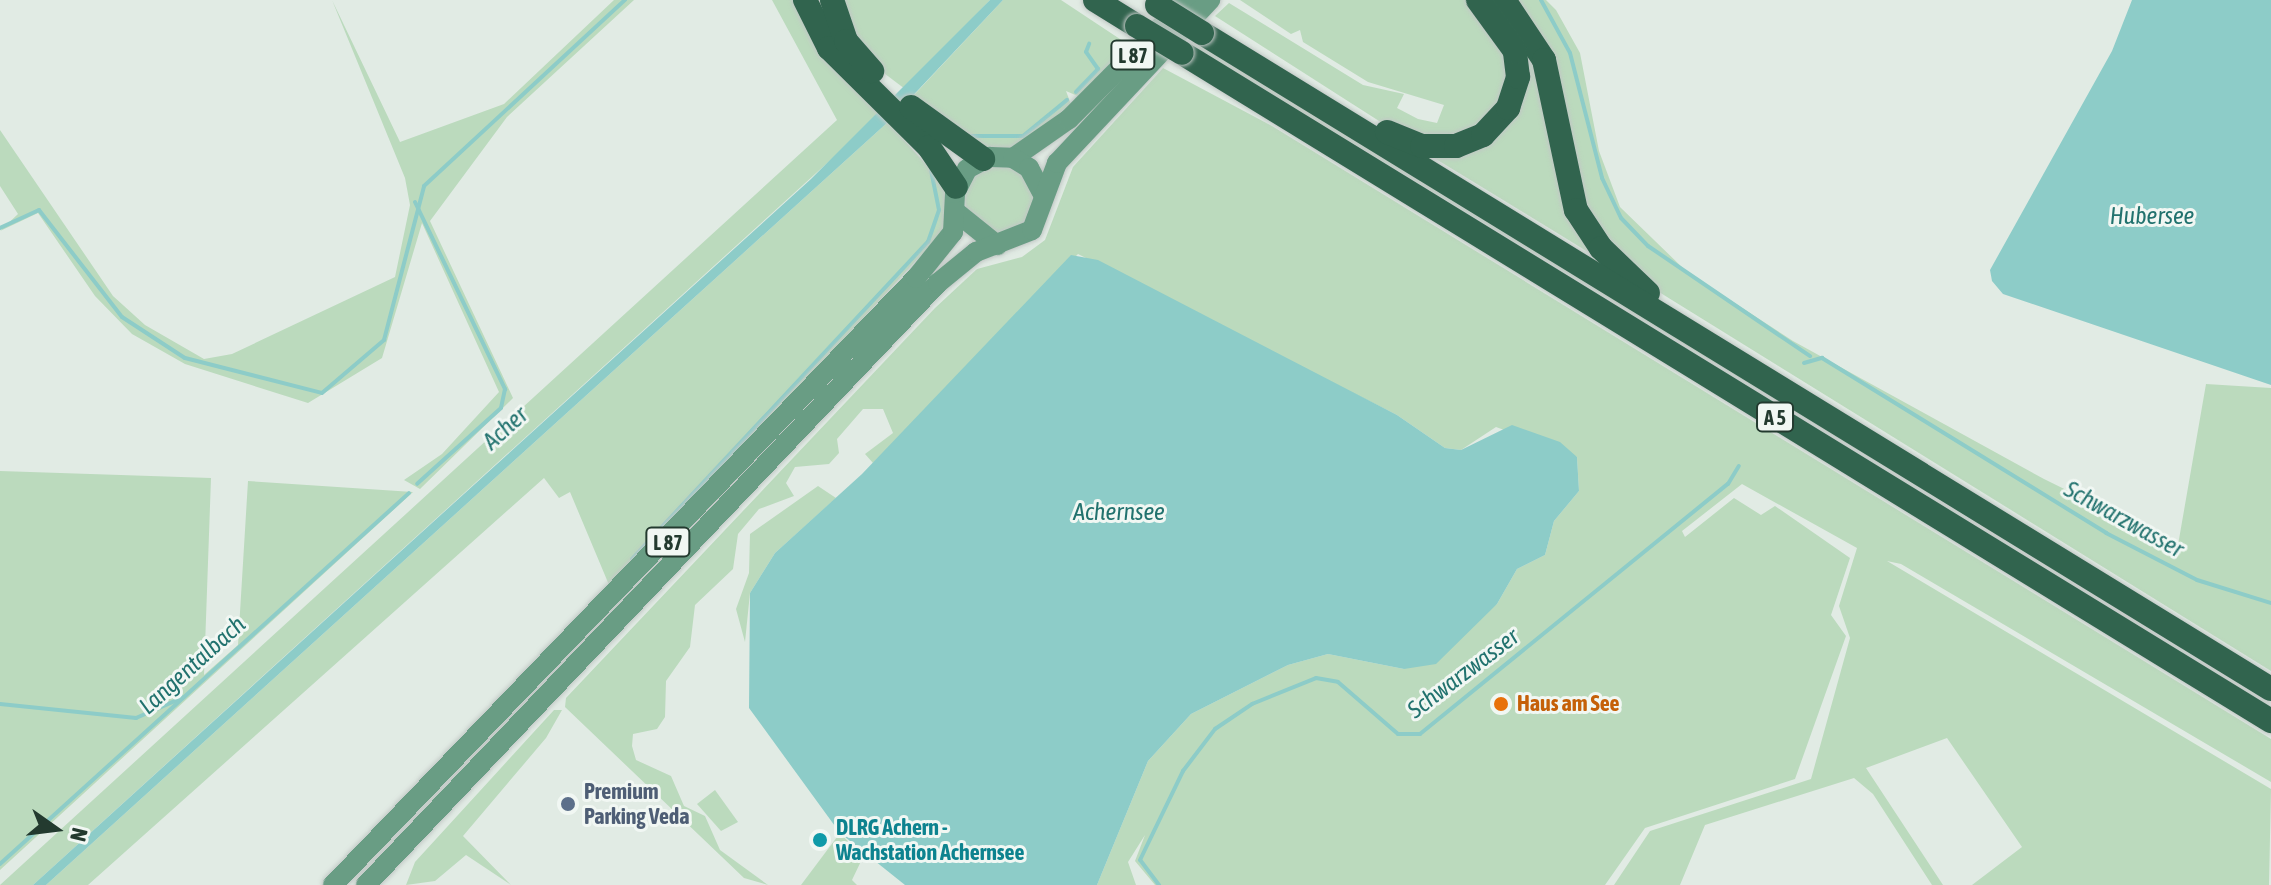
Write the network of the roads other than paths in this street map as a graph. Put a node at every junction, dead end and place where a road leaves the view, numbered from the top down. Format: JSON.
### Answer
{"nodes":[{"id":1,"x":805,"y":0,"type":"edge"},
{"id":2,"x":832,"y":0,"type":"edge"},
{"id":3,"x":1095,"y":0,"type":"edge"},
{"id":4,"x":1187,"y":0,"type":"edge"},
{"id":5,"x":1210,"y":0,"type":"edge"},
{"id":6,"x":1478,"y":0,"type":"edge"},
{"id":7,"x":1504,"y":0,"type":"edge"},
{"id":8,"x":1152,"y":3,"type":"edge"},
{"id":9,"x":881,"y":90,"type":"junction"},
{"id":10,"x":1312,"y":100,"type":"junction"},
{"id":11,"x":912,"y":119,"type":"junction"},
{"id":12,"x":1013,"y":158,"type":"junction"},
{"id":13,"x":983,"y":159,"type":"junction"},
{"id":14,"x":956,"y":187,"type":"junction"},
{"id":15,"x":1043,"y":194,"type":"junction"},
{"id":16,"x":956,"y":212,"type":"junction"},
{"id":17,"x":997,"y":245,"type":"junction"},
{"id":18,"x":1703,"y":340,"type":"junction"},
{"id":19,"x":2271,"y":689,"type":"edge"},
{"id":20,"x":2271,"y":721,"type":"edge"},
{"id":21,"x":333,"y":885,"type":"edge"},
{"id":22,"x":366,"y":885,"type":"edge"}],
"edges":[{"from":1,"to":9,"type":"highway"},
{"from":2,"to":9,"type":"highway"},
{"from":3,"to":20,"type":"highway","number":"A 5","bridge":true},
{"from":4,"to":12,"type":"main road","number":"L 87"},
{"from":5,"to":15,"type":"main road","number":"L 87"},
{"from":6,"to":10,"type":"highway"},
{"from":7,"to":18,"type":"highway"},
{"from":8,"to":10,"type":"highway","number":"A 5","bridge":true},
{"from":9,"to":11,"type":"highway"},
{"from":10,"to":18,"type":"highway","number":"A 5"},
{"from":11,"to":13,"type":"highway"},
{"from":11,"to":14,"type":"highway"},
{"from":12,"to":13,"type":"main road"},
{"from":12,"to":15,"type":"main road"},
{"from":13,"to":14,"type":"main road"},
{"from":14,"to":16,"type":"main road"},
{"from":15,"to":17,"type":"main road"},
{"from":16,"to":17,"type":"main road"},
{"from":16,"to":21,"type":"main road","number":"L 87"},
{"from":17,"to":22,"type":"main road","number":"L 87"},
{"from":18,"to":19,"type":"highway","number":"A 5"}]}
